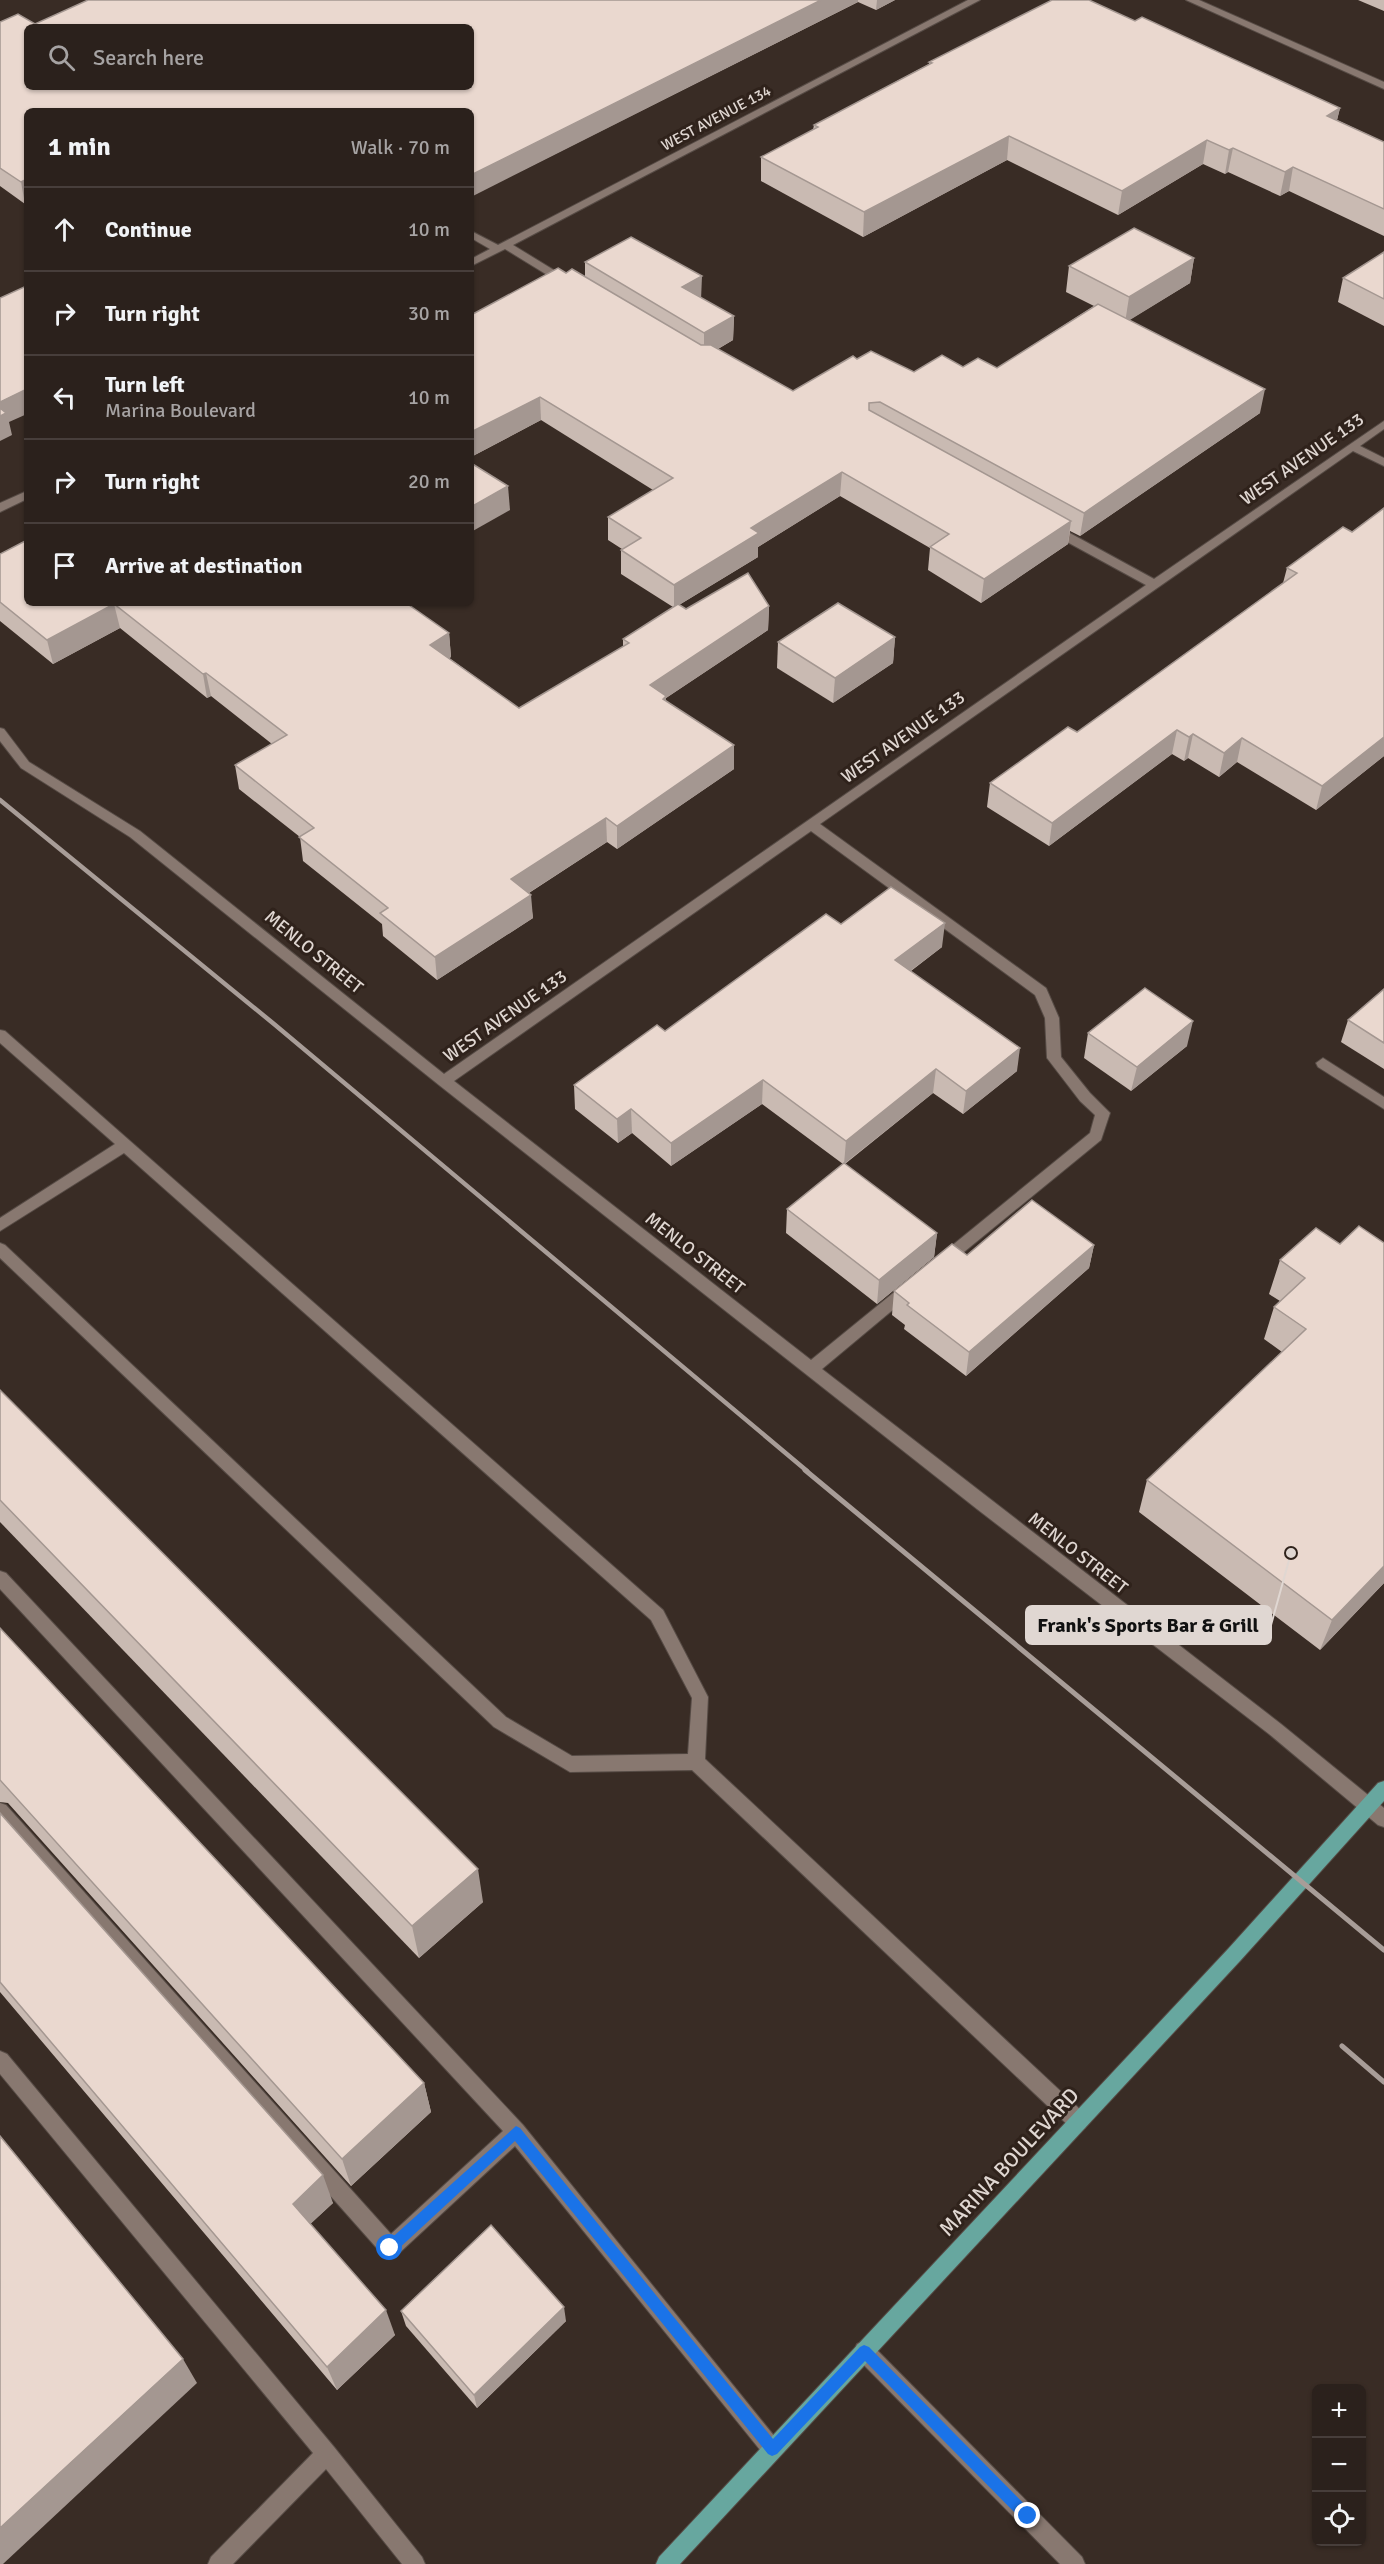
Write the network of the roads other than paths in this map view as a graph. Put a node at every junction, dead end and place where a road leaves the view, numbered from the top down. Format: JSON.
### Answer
{"nodes":[{"id":1,"x":975,"y":0,"type":"edge"},
{"id":2,"x":1191,"y":0,"type":"edge"},
{"id":3,"x":1384,"y":86,"type":"edge"},
{"id":4,"x":474,"y":235,"type":"edge"},
{"id":5,"x":501,"y":247,"type":"junction"},
{"id":6,"x":474,"y":261,"type":"edge"},
{"id":7,"x":575,"y":287,"type":"edge"},
{"id":8,"x":1384,"y":423,"type":"edge"},
{"id":9,"x":1352,"y":446,"type":"junction"},
{"id":10,"x":1384,"y":463,"type":"edge"},
{"id":11,"x":24,"y":496,"type":"edge"},
{"id":12,"x":0,"y":508,"type":"edge"},
{"id":13,"x":1039,"y":521,"type":"edge"},
{"id":14,"x":1154,"y":584,"type":"junction"},
{"id":15,"x":0,"y":732,"type":"edge"},
{"id":16,"x":811,"y":824,"type":"junction"},
{"id":17,"x":0,"y":1035,"type":"edge"},
{"id":18,"x":1323,"y":1063,"type":"dead end"},
{"id":19,"x":444,"y":1081,"type":"junction"},
{"id":20,"x":1384,"y":1104,"type":"edge"},
{"id":21,"x":125,"y":1145,"type":"junction"},
{"id":22,"x":0,"y":1225,"type":"edge"},
{"id":23,"x":0,"y":1249,"type":"edge"},
{"id":24,"x":811,"y":1369,"type":"junction"},
{"id":25,"x":0,"y":1578,"type":"edge"},
{"id":26,"x":696,"y":1762,"type":"junction"},
{"id":27,"x":1384,"y":1789,"type":"edge"},
{"id":28,"x":1369,"y":1806,"type":"junction"},
{"id":29,"x":0,"y":1810,"type":"edge"},
{"id":30,"x":1384,"y":1819,"type":"edge"},
{"id":31,"x":0,"y":2060,"type":"edge"},
{"id":32,"x":1078,"y":2121,"type":"junction"},
{"id":33,"x":516,"y":2132,"type":"junction"},
{"id":34,"x":864,"y":2351,"type":"junction"},
{"id":35,"x":772,"y":2449,"type":"junction"},
{"id":36,"x":327,"y":2454,"type":"junction"},
{"id":37,"x":218,"y":2564,"type":"edge"},
{"id":38,"x":415,"y":2564,"type":"edge"},
{"id":39,"x":666,"y":2564,"type":"edge"},
{"id":40,"x":1075,"y":2564,"type":"edge"}],
"edges":[{"from":1,"to":5,"type":"street","name":"WEST AVENUE 134"},
{"from":2,"to":3,"type":"street"},
{"from":4,"to":5,"type":"street"},
{"from":5,"to":6,"type":"street","name":"WEST AVENUE 134"},
{"from":5,"to":7,"type":"street"},
{"from":8,"to":9,"type":"street","name":"WEST AVENUE 133"},
{"from":9,"to":10,"type":"street"},
{"from":9,"to":14,"type":"street","name":"WEST AVENUE 133"},
{"from":11,"to":12,"type":"street"},
{"from":13,"to":14,"type":"street"},
{"from":14,"to":16,"type":"street","name":"WEST AVENUE 133"},
{"from":15,"to":19,"type":"street","name":"MENLO STREET"},
{"from":16,"to":19,"type":"street","name":"WEST AVENUE 133"},
{"from":16,"to":24,"type":"street"},
{"from":17,"to":21,"type":"street"},
{"from":18,"to":20,"type":"street"},
{"from":19,"to":24,"type":"street","name":"MENLO STREET"},
{"from":21,"to":22,"type":"street"},
{"from":21,"to":26,"type":"street"},
{"from":23,"to":26,"type":"street"},
{"from":24,"to":28,"type":"street","name":"MENLO STREET"},
{"from":25,"to":33,"type":"street"},
{"from":26,"to":32,"type":"street"},
{"from":27,"to":28,"type":"main road","name":"MARINA BOULEVARD"},
{"from":28,"to":30,"type":"street","name":"MENLO STREET"},
{"from":28,"to":32,"type":"main road","name":"MARINA BOULEVARD"},
{"from":29,"to":33,"type":"street"},
{"from":31,"to":36,"type":"street"},
{"from":32,"to":34,"type":"main road","name":"MARINA BOULEVARD"},
{"from":33,"to":35,"type":"street"},
{"from":34,"to":35,"type":"main road","name":"MARINA BOULEVARD"},
{"from":34,"to":40,"type":"street"},
{"from":35,"to":39,"type":"main road","name":"MARINA BOULEVARD"},
{"from":36,"to":37,"type":"street"},
{"from":36,"to":38,"type":"street"}]}
